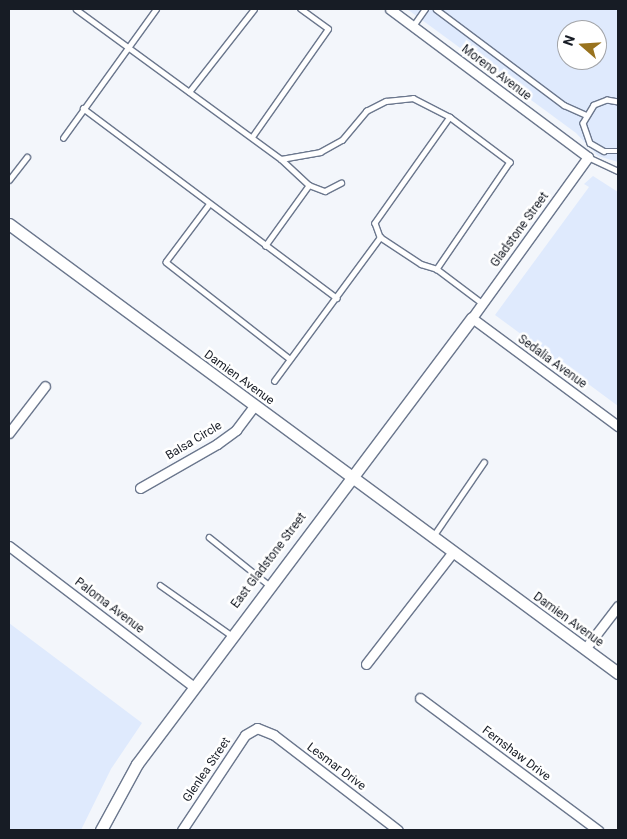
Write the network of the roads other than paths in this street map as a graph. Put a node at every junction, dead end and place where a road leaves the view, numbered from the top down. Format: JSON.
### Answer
{"nodes":[{"id":1,"x":76,"y":9,"type":"edge"},
{"id":2,"x":156,"y":9,"type":"edge"},
{"id":3,"x":254,"y":9,"type":"edge"},
{"id":4,"x":300,"y":9,"type":"edge"},
{"id":5,"x":390,"y":9,"type":"edge"},
{"id":6,"x":425,"y":9,"type":"edge"},
{"id":7,"x":436,"y":9,"type":"edge"},
{"id":8,"x":413,"y":26,"type":"junction"},
{"id":9,"x":127,"y":47,"type":"junction"},
{"id":10,"x":189,"y":92,"type":"junction"},
{"id":11,"x":618,"y":102,"type":"edge"},
{"id":12,"x":83,"y":108,"type":"junction"},
{"id":13,"x":586,"y":115,"type":"junction"},
{"id":14,"x":450,"y":116,"type":"junction"},
{"id":15,"x":252,"y":137,"type":"junction"},
{"id":16,"x":63,"y":138,"type":"dead end"},
{"id":17,"x":618,"y":151,"type":"edge"},
{"id":18,"x":27,"y":157,"type":"dead end"},
{"id":19,"x":588,"y":157,"type":"junction"},
{"id":20,"x":281,"y":160,"type":"junction"},
{"id":21,"x":618,"y":172,"type":"edge"},
{"id":22,"x":9,"y":180,"type":"edge"},
{"id":23,"x":341,"y":182,"type":"dead end"},
{"id":24,"x":309,"y":185,"type":"junction"},
{"id":25,"x":209,"y":205,"type":"junction"},
{"id":26,"x":9,"y":224,"type":"edge"},
{"id":27,"x":380,"y":237,"type":"junction"},
{"id":28,"x":265,"y":246,"type":"junction"},
{"id":29,"x":437,"y":269,"type":"junction"},
{"id":30,"x":337,"y":298,"type":"junction"},
{"id":31,"x":482,"y":303,"type":"junction"},
{"id":32,"x":472,"y":318,"type":"junction"},
{"id":33,"x":290,"y":359,"type":"junction"},
{"id":34,"x":274,"y":381,"type":"dead end"},
{"id":35,"x":45,"y":386,"type":"dead end"},
{"id":36,"x":254,"y":406,"type":"junction"},
{"id":37,"x":618,"y":426,"type":"edge"},
{"id":38,"x":9,"y":433,"type":"edge"},
{"id":39,"x":484,"y":462,"type":"dead end"},
{"id":40,"x":350,"y":477,"type":"junction"},
{"id":41,"x":140,"y":488,"type":"dead end"},
{"id":42,"x":209,"y":537,"type":"dead end"},
{"id":43,"x":432,"y":538,"type":"junction"},
{"id":44,"x":9,"y":546,"type":"edge"},
{"id":45,"x":452,"y":553,"type":"junction"},
{"id":46,"x":160,"y":585,"type":"dead end"},
{"id":47,"x":269,"y":585,"type":"junction"},
{"id":48,"x":618,"y":606,"type":"edge"},
{"id":49,"x":231,"y":635,"type":"junction"},
{"id":50,"x":585,"y":649,"type":"junction"},
{"id":51,"x":366,"y":664,"type":"dead end"},
{"id":52,"x":616,"y":668,"type":"edge"},
{"id":53,"x":193,"y":686,"type":"junction"},
{"id":54,"x":420,"y":698,"type":"dead end"},
{"id":55,"x":257,"y":728,"type":"joint"},
{"id":56,"x":101,"y":830,"type":"edge"},
{"id":57,"x":182,"y":830,"type":"edge"},
{"id":58,"x":398,"y":830,"type":"edge"},
{"id":59,"x":598,"y":830,"type":"edge"}],
"edges":[{"from":1,"to":9,"type":"lane"},
{"from":2,"to":9,"type":"lane"},
{"from":3,"to":10,"type":"lane"},
{"from":4,"to":15,"type":"lane"},
{"from":5,"to":8,"type":"street","name":"Moreno Avenue"},
{"from":6,"to":8,"type":"lane"},
{"from":7,"to":13,"type":"lane"},
{"from":8,"to":19,"type":"street","name":"Moreno Avenue"},
{"from":9,"to":10,"type":"lane"},
{"from":9,"to":12,"type":"lane"},
{"from":10,"to":15,"type":"lane"},
{"from":11,"to":13,"type":"lane"},
{"from":12,"to":16,"type":"lane"},
{"from":12,"to":25,"type":"lane"},
{"from":13,"to":17,"type":"lane"},
{"from":14,"to":20,"type":"lane"},
{"from":14,"to":27,"type":"lane"},
{"from":14,"to":29,"type":"lane"},
{"from":15,"to":20,"type":"lane"},
{"from":18,"to":22,"type":"lane"},
{"from":19,"to":21,"type":"lane"},
{"from":19,"to":31,"type":"street","name":"Gladstone Street"},
{"from":20,"to":24,"type":"lane"},
{"from":23,"to":24,"type":"lane"},
{"from":24,"to":28,"type":"lane"},
{"from":25,"to":28,"type":"lane"},
{"from":25,"to":33,"type":"lane"},
{"from":26,"to":36,"type":"main road","name":"Damien Avenue"},
{"from":27,"to":29,"type":"lane"},
{"from":27,"to":30,"type":"lane"},
{"from":28,"to":30,"type":"lane"},
{"from":29,"to":31,"type":"lane"},
{"from":30,"to":33,"type":"lane"},
{"from":31,"to":32,"type":"street","name":"Gladstone Street"},
{"from":32,"to":37,"type":"street","name":"Sedalia Avenue"},
{"from":32,"to":40,"type":"main road","name":"East Gladstone Street"},
{"from":33,"to":34,"type":"lane"},
{"from":35,"to":38,"type":"street"},
{"from":36,"to":40,"type":"main road","name":"Damien Avenue"},
{"from":36,"to":41,"type":"street","name":"Balsa Circle"},
{"from":39,"to":43,"type":"lane"},
{"from":40,"to":43,"type":"main road","name":"Damien Avenue"},
{"from":40,"to":47,"type":"main road","name":"East Gladstone Street"},
{"from":42,"to":47,"type":"lane"},
{"from":43,"to":45,"type":"main road","name":"Damien Avenue"},
{"from":44,"to":53,"type":"street","name":"Paloma Avenue"},
{"from":45,"to":50,"type":"main road","name":"Damien Avenue"},
{"from":45,"to":51,"type":"street"},
{"from":46,"to":49,"type":"lane"},
{"from":47,"to":49,"type":"main road","name":"East Gladstone Street"},
{"from":48,"to":50,"type":"street"},
{"from":49,"to":53,"type":"main road","name":"East Gladstone Street"},
{"from":50,"to":52,"type":"main road","name":"Damien Avenue"},
{"from":53,"to":56,"type":"main road","name":"East Gladstone Street"},
{"from":54,"to":59,"type":"street","name":"Fernshaw Drive"},
{"from":55,"to":57,"type":"street","name":"Glenlea Street"},
{"from":55,"to":58,"type":"street","name":"Lesmar Drive"}]}
